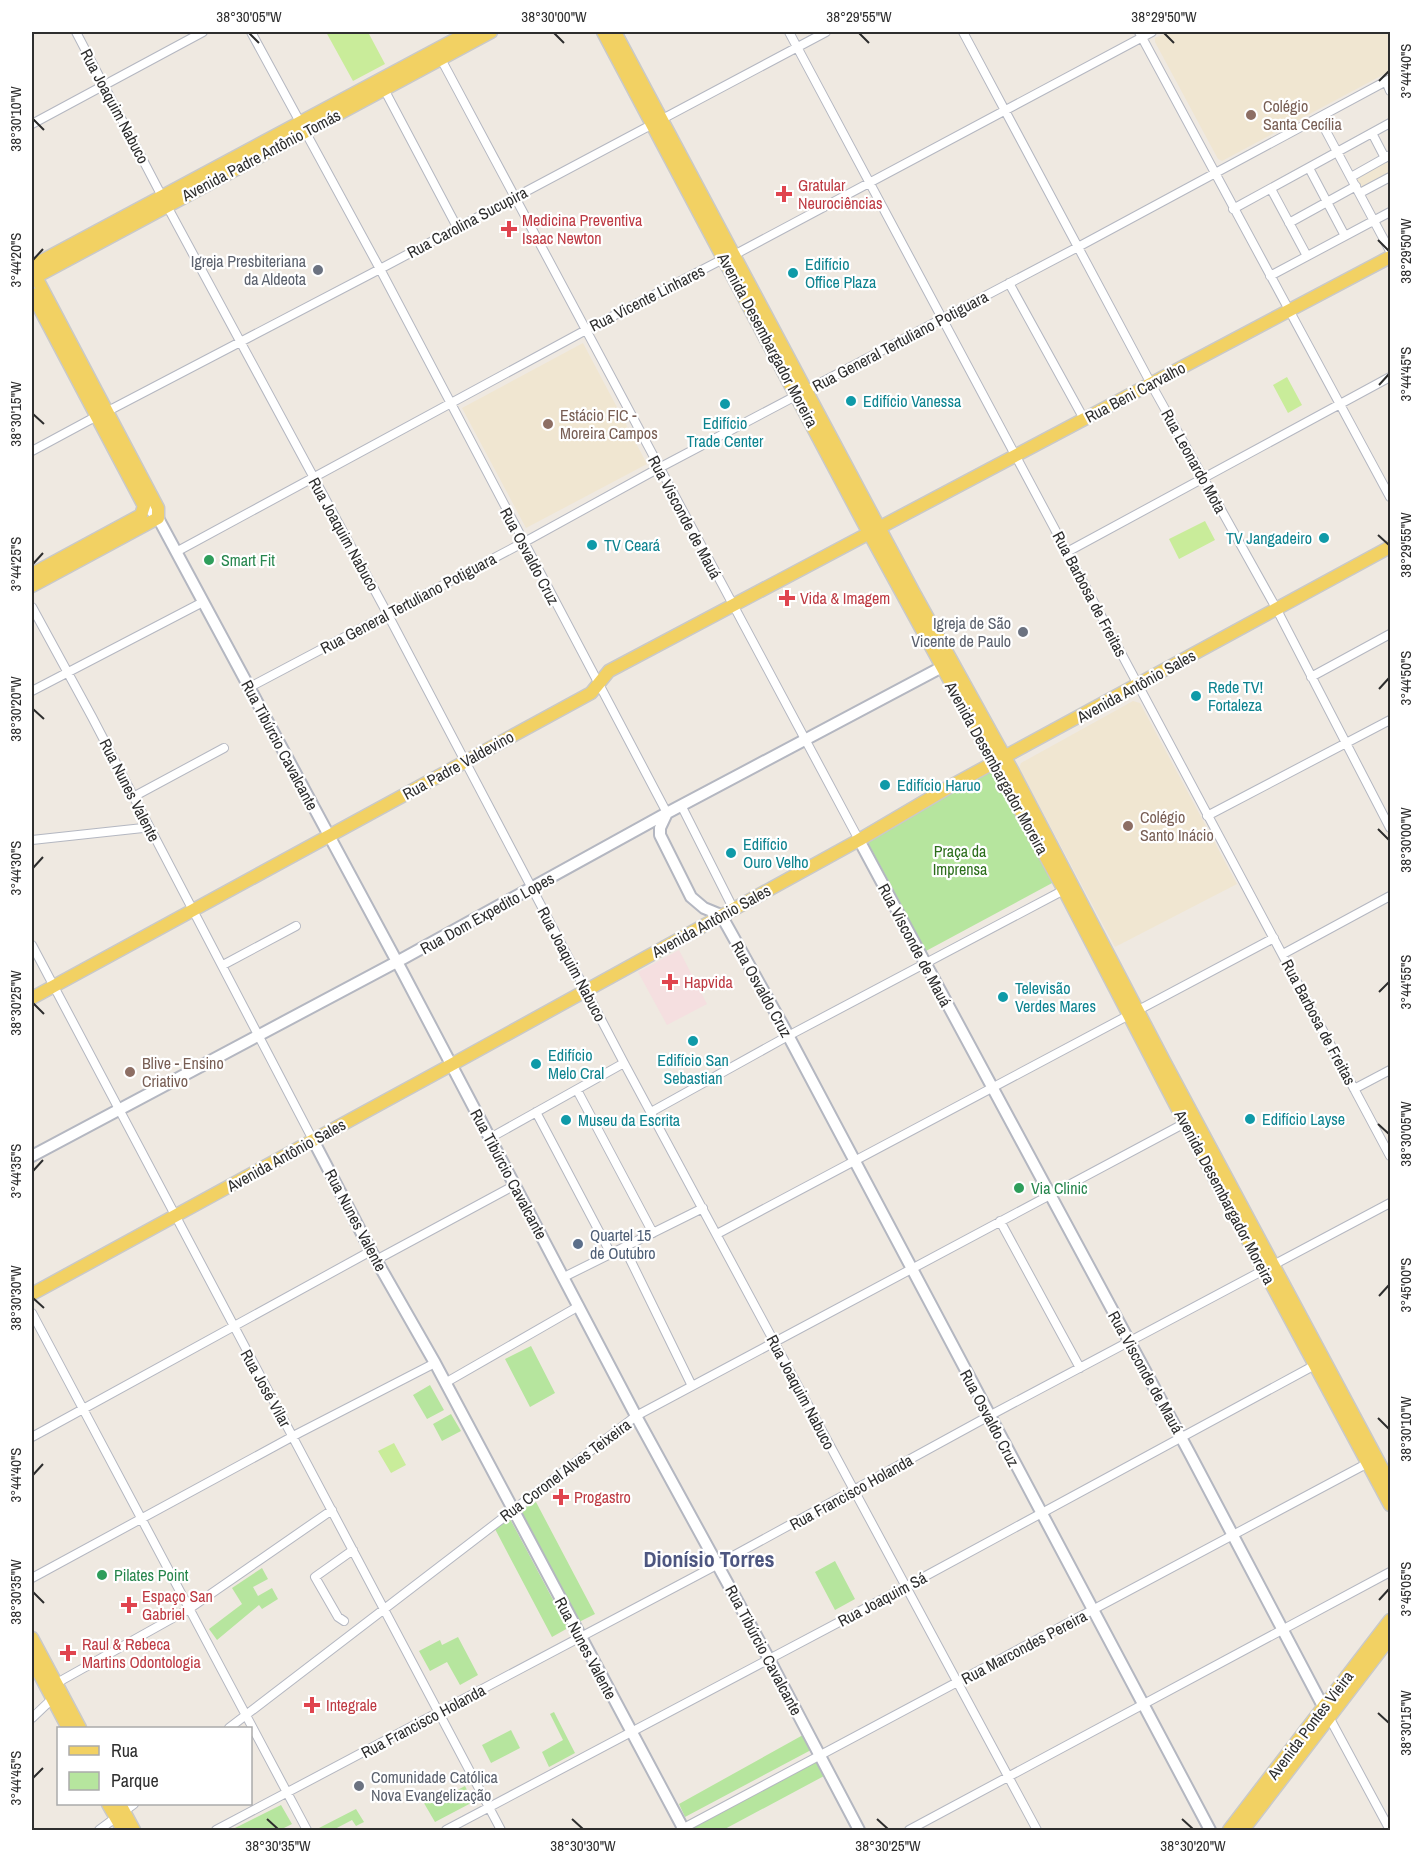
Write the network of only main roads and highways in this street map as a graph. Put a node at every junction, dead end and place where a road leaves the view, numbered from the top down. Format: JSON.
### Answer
{"nodes":[{"id":1,"x":469,"y":32,"type":"edge"},
{"id":2,"x":491,"y":32,"type":"edge"},
{"id":3,"x":603,"y":32,"type":"edge"},
{"id":4,"x":615,"y":32,"type":"edge"},
{"id":5,"x":656,"y":122,"type":"junction"},
{"id":6,"x":302,"y":127,"type":"junction"},
{"id":7,"x":1390,"y":256,"type":"edge"},
{"id":8,"x":33,"y":274,"type":"edge"},
{"id":9,"x":32,"y":294,"type":"edge"},
{"id":10,"x":102,"y":414,"type":"junction"},
{"id":11,"x":874,"y":529,"type":"junction"},
{"id":12,"x":1390,"y":547,"type":"edge"},
{"id":13,"x":32,"y":574,"type":"edge"},
{"id":14,"x":32,"y":586,"type":"edge"},
{"id":15,"x":1000,"y":760,"type":"junction"},
{"id":16,"x":32,"y":998,"type":"edge"},
{"id":17,"x":1133,"y":1012,"type":"junction"},
{"id":18,"x":1269,"y":1268,"type":"junction"},
{"id":19,"x":32,"y":1294,"type":"edge"},
{"id":20,"x":1390,"y":1483,"type":"edge"},
{"id":21,"x":1390,"y":1505,"type":"edge"},
{"id":22,"x":1390,"y":1620,"type":"edge"},
{"id":23,"x":32,"y":1638,"type":"edge"},
{"id":24,"x":1390,"y":1638,"type":"edge"},
{"id":25,"x":32,"y":1660,"type":"edge"},
{"id":26,"x":1326,"y":1712,"type":"junction"},
{"id":27,"x":67,"y":1727,"type":"edge"},
{"id":28,"x":79,"y":1727,"type":"edge"},
{"id":29,"x":123,"y":1809,"type":"edge"},
{"id":30,"x":123,"y":1830,"type":"edge"},
{"id":31,"x":134,"y":1830,"type":"edge"},
{"id":32,"x":1229,"y":1830,"type":"edge"},
{"id":33,"x":1243,"y":1830,"type":"edge"}],
"edges":[{"from":1,"to":6,"type":"main road","name":"Avenida Padre Antônio Tomás"},
{"from":2,"to":6,"type":"main road","name":"Avenida Padre Antônio Tomás"},
{"from":3,"to":5,"type":"main road","name":"Avenida Desembargador Moreira"},
{"from":4,"to":5,"type":"main road","name":"Avenida Desembargador Moreira"},
{"from":5,"to":11,"type":"main road","name":"Avenida Desembargador Moreira"},
{"from":6,"to":8,"type":"main road","name":"Avenida Padre Antônio Tomás"},
{"from":7,"to":11,"type":"main road","name":"Rua Beni Carvalho"},
{"from":8,"to":10,"type":"main road","name":"Rua Tibúrcio Cavalcante"},
{"from":9,"to":10,"type":"main road","name":"Rua Tibúrcio Cavalcante"},
{"from":10,"to":13,"type":"main road","name":"Rua Tibúrcio Cavalcante"},
{"from":10,"to":14,"type":"main road","name":"Rua Tibúrcio Cavalcante"},
{"from":11,"to":15,"type":"main road","name":"Avenida Desembargador Moreira"},
{"from":11,"to":15,"type":"main road","name":"Avenida Desembargador Moreira"},
{"from":11,"to":16,"type":"main road","name":"Rua Padre Valdevino"},
{"from":12,"to":15,"type":"main road","name":"Avenida Antônio Sales"},
{"from":15,"to":17,"type":"main road","name":"Avenida Desembargador Moreira"},
{"from":15,"to":17,"type":"main road","name":"Avenida Desembargador Moreira"},
{"from":15,"to":19,"type":"main road","name":"Avenida Antônio Sales"},
{"from":17,"to":18,"type":"main road","name":"Avenida Desembargador Moreira"},
{"from":17,"to":18,"type":"main road","name":"Avenida Desembargador Moreira"},
{"from":18,"to":20,"type":"main road","name":"Avenida Desembargador Moreira"},
{"from":18,"to":21,"type":"main road","name":"Avenida Desembargador Moreira"},
{"from":22,"to":26,"type":"main road","name":"Avenida Pontes Vieira"},
{"from":23,"to":28,"type":"main road"},
{"from":24,"to":26,"type":"main road","name":"Avenida Pontes Vieira"},
{"from":25,"to":27,"type":"main road"},
{"from":26,"to":32,"type":"main road","name":"Avenida Pontes Vieira"},
{"from":26,"to":33,"type":"main road","name":"Avenida Pontes Vieira"},
{"from":29,"to":30,"type":"main road"},
{"from":29,"to":31,"type":"main road"}]}
